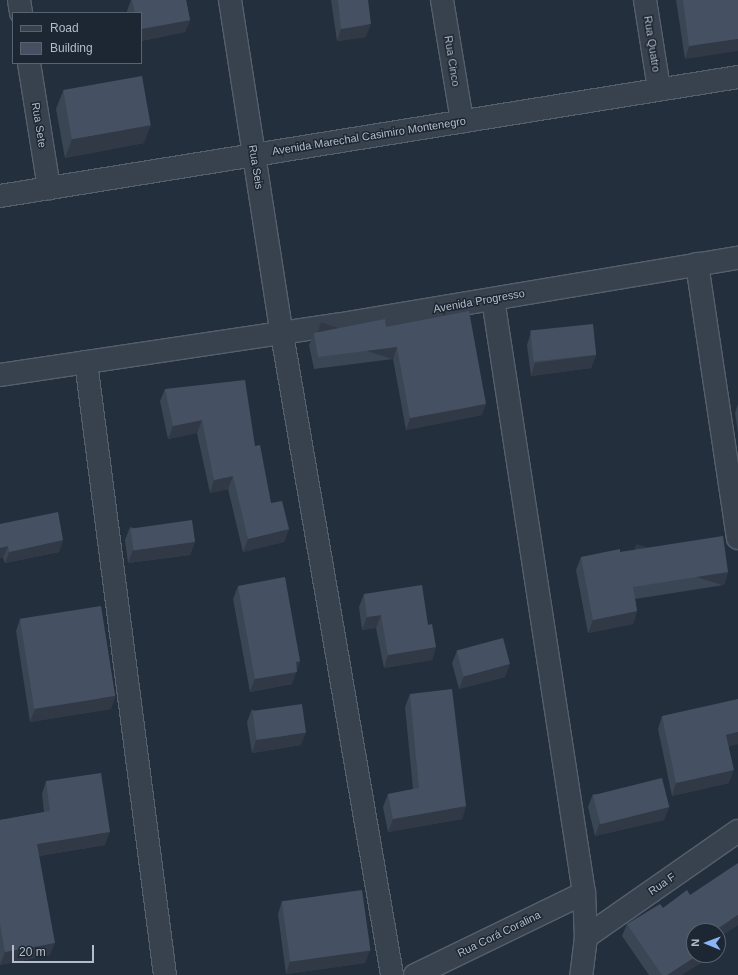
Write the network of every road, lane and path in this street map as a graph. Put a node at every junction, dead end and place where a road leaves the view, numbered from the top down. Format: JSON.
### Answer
{"nodes":[{"id":1,"x":19,"y":0,"type":"edge"},
{"id":2,"x":230,"y":0,"type":"edge"},
{"id":3,"x":442,"y":0,"type":"edge"},
{"id":4,"x":646,"y":0,"type":"edge"},
{"id":5,"x":21,"y":12,"type":"edge"},
{"id":6,"x":29,"y":64,"type":"edge"},
{"id":7,"x":738,"y":77,"type":"edge"},
{"id":8,"x":659,"y":88,"type":"junction"},
{"id":9,"x":462,"y":121,"type":"junction"},
{"id":10,"x":254,"y":153,"type":"junction"},
{"id":11,"x":49,"y":188,"type":"junction"},
{"id":12,"x":0,"y":196,"type":"edge"},
{"id":13,"x":738,"y":258,"type":"edge"},
{"id":14,"x":697,"y":264,"type":"junction"},
{"id":15,"x":493,"y":299,"type":"junction"},
{"id":16,"x":282,"y":334,"type":"junction"},
{"id":17,"x":86,"y":362,"type":"junction"},
{"id":18,"x":0,"y":375,"type":"edge"},
{"id":19,"x":738,"y":538,"type":"edge"},
{"id":20,"x":738,"y":831,"type":"edge"},
{"id":21,"x":584,"y":893,"type":"junction"},
{"id":22,"x":586,"y":937,"type":"junction"},
{"id":23,"x":165,"y":975,"type":"edge"},
{"id":24,"x":392,"y":975,"type":"edge"},
{"id":25,"x":415,"y":975,"type":"edge"},
{"id":26,"x":581,"y":975,"type":"edge"}],
"edges":[{"from":1,"to":5,"type":"street"},
{"from":2,"to":10,"type":"street","name":"Rua Seis"},
{"from":3,"to":9,"type":"street","name":"Rua Cinco"},
{"from":4,"to":8,"type":"street","name":"Rua Quatro"},
{"from":6,"to":11,"type":"street","name":"Rua Sete"},
{"from":7,"to":8,"type":"street","name":"Avenida Marechal Casimiro Montenegro"},
{"from":8,"to":9,"type":"street","name":"Avenida Marechal Casimiro Montenegro"},
{"from":9,"to":10,"type":"street","name":"Avenida Marechal Casimiro Montenegro"},
{"from":10,"to":11,"type":"street","name":"Avenida Marechal Casimiro Montenegro"},
{"from":10,"to":16,"type":"street","name":"Rua Seis"},
{"from":11,"to":12,"type":"street","name":"Avenida Marechal Casimiro Montenegro"},
{"from":13,"to":14,"type":"street","name":"Avenida Progresso"},
{"from":14,"to":15,"type":"street","name":"Avenida Progresso"},
{"from":14,"to":19,"type":"street"},
{"from":15,"to":16,"type":"street","name":"Avenida Progresso"},
{"from":15,"to":21,"type":"street"},
{"from":16,"to":17,"type":"street","name":"Avenida Progresso"},
{"from":16,"to":24,"type":"street","name":"Rua Seis"},
{"from":17,"to":18,"type":"street","name":"Avenida Progresso"},
{"from":17,"to":23,"type":"street"},
{"from":20,"to":22,"type":"street","name":"Rua F"},
{"from":21,"to":22,"type":"street"},
{"from":21,"to":25,"type":"street","name":"Rua Corá Coralina"},
{"from":22,"to":26,"type":"street"}]}
